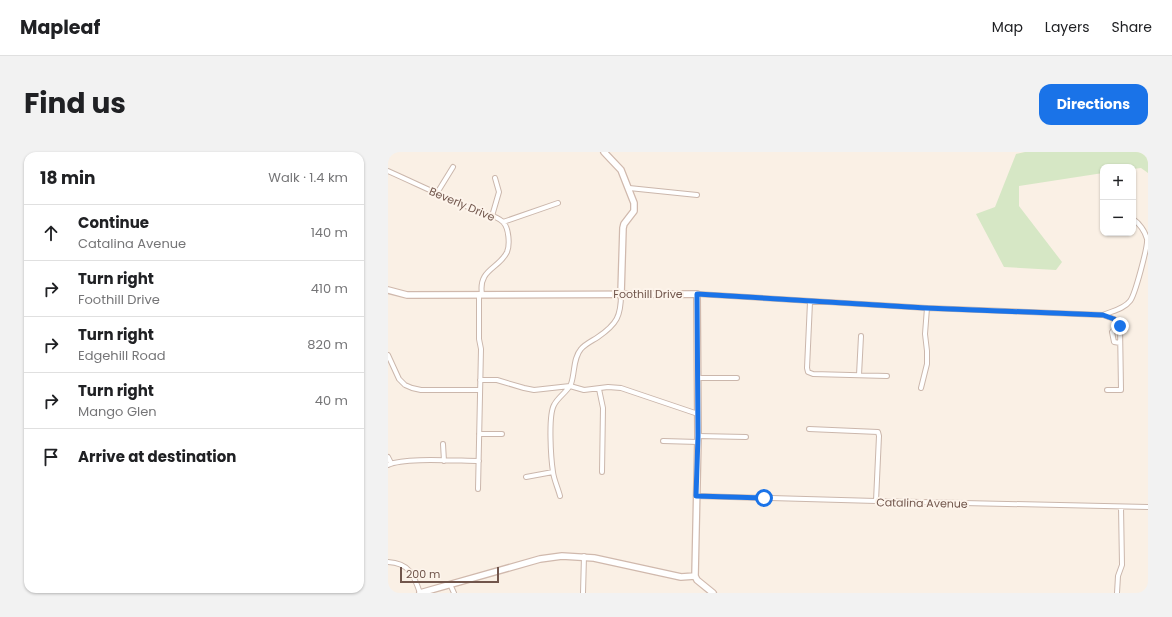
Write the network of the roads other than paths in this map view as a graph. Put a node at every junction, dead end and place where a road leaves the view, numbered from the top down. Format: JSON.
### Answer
{"nodes":[{"id":1,"x":604,"y":152,"type":"edge"},
{"id":2,"x":453,"y":167,"type":"dead end"},
{"id":3,"x":388,"y":171,"type":"edge"},
{"id":4,"x":495,"y":178,"type":"dead end"},
{"id":5,"x":629,"y":188,"type":"junction"},
{"id":6,"x":437,"y":193,"type":"junction"},
{"id":7,"x":698,"y":195,"type":"dead end"},
{"id":8,"x":558,"y":203,"type":"dead end"},
{"id":9,"x":492,"y":216,"type":"junction"},
{"id":10,"x":1136,"y":221,"type":"edge"},
{"id":11,"x":503,"y":222,"type":"junction"},
{"id":12,"x":388,"y":290,"type":"edge"},
{"id":13,"x":480,"y":294,"type":"junction"},
{"id":14,"x":621,"y":294,"type":"junction"},
{"id":15,"x":697,"y":294,"type":"junction"},
{"id":16,"x":810,"y":302,"type":"junction"},
{"id":17,"x":926,"y":308,"type":"junction"},
{"id":18,"x":1103,"y":315,"type":"junction"},
{"id":19,"x":1120,"y":326,"type":"junction"},
{"id":20,"x":861,"y":336,"type":"dead end"},
{"id":21,"x":1120,"y":343,"type":"junction"},
{"id":22,"x":388,"y":355,"type":"edge"},
{"id":23,"x":859,"y":375,"type":"junction"},
{"id":24,"x":887,"y":376,"type":"dead end"},
{"id":25,"x":697,"y":378,"type":"junction"},
{"id":26,"x":737,"y":378,"type":"dead end"},
{"id":27,"x":480,"y":380,"type":"junction"},
{"id":28,"x":570,"y":386,"type":"junction"},
{"id":29,"x":921,"y":388,"type":"dead end"},
{"id":30,"x":599,"y":389,"type":"junction"},
{"id":31,"x":480,"y":390,"type":"junction"},
{"id":32,"x":1107,"y":390,"type":"dead end"},
{"id":33,"x":698,"y":414,"type":"junction"},
{"id":34,"x":809,"y":429,"type":"dead end"},
{"id":35,"x":479,"y":434,"type":"junction"},
{"id":36,"x":502,"y":434,"type":"dead end"},
{"id":37,"x":746,"y":437,"type":"dead end"},
{"id":38,"x":698,"y":439,"type":"junction"},
{"id":39,"x":663,"y":441,"type":"dead end"},
{"id":40,"x":443,"y":444,"type":"dead end"},
{"id":41,"x":388,"y":457,"type":"edge"},
{"id":42,"x":444,"y":460,"type":"junction"},
{"id":43,"x":479,"y":460,"type":"junction"},
{"id":44,"x":390,"y":464,"type":"edge"},
{"id":45,"x":553,"y":472,"type":"junction"},
{"id":46,"x":602,"y":472,"type":"dead end"},
{"id":47,"x":526,"y":477,"type":"dead end"},
{"id":48,"x":478,"y":489,"type":"dead end"},
{"id":49,"x":560,"y":496,"type":"dead end"},
{"id":50,"x":696,"y":496,"type":"junction"},
{"id":51,"x":876,"y":502,"type":"junction"},
{"id":52,"x":1121,"y":507,"type":"junction"},
{"id":53,"x":1148,"y":507,"type":"edge"},
{"id":54,"x":584,"y":556,"type":"junction"},
{"id":55,"x":388,"y":562,"type":"edge"},
{"id":56,"x":695,"y":576,"type":"junction"},
{"id":57,"x":450,"y":584,"type":"junction"},
{"id":58,"x":420,"y":593,"type":"edge"},
{"id":59,"x":454,"y":593,"type":"edge"},
{"id":60,"x":583,"y":593,"type":"edge"},
{"id":61,"x":713,"y":593,"type":"edge"},
{"id":62,"x":1117,"y":593,"type":"edge"}],
"edges":[{"from":1,"to":5,"type":"street"},
{"from":2,"to":6,"type":"street"},
{"from":3,"to":6,"type":"street","name":"Beverly Drive"},
{"from":4,"to":9,"type":"street"},
{"from":5,"to":7,"type":"street"},
{"from":5,"to":14,"type":"street"},
{"from":6,"to":9,"type":"street","name":"Beverly Drive"},
{"from":8,"to":11,"type":"street"},
{"from":9,"to":11,"type":"street","name":"Beverly Drive"},
{"from":10,"to":18,"type":"street"},
{"from":11,"to":13,"type":"street","name":"Beverly Drive"},
{"from":12,"to":13,"type":"street","name":"Foothill Drive"},
{"from":13,"to":14,"type":"street","name":"Foothill Drive"},
{"from":13,"to":27,"type":"street","name":"Beverly Drive"},
{"from":14,"to":15,"type":"street","name":"Foothill Drive"},
{"from":14,"to":28,"type":"street"},
{"from":15,"to":16,"type":"street"},
{"from":15,"to":25,"type":"street","name":"Foothill Drive"},
{"from":16,"to":17,"type":"street"},
{"from":16,"to":23,"type":"street"},
{"from":17,"to":18,"type":"street"},
{"from":17,"to":29,"type":"street"},
{"from":18,"to":19,"type":"street"},
{"from":19,"to":21,"type":"street"},
{"from":19,"to":21,"type":"street"},
{"from":20,"to":23,"type":"street"},
{"from":21,"to":32,"type":"street"},
{"from":22,"to":31,"type":"street"},
{"from":23,"to":24,"type":"street"},
{"from":25,"to":26,"type":"street"},
{"from":25,"to":33,"type":"street","name":"Foothill Drive"},
{"from":27,"to":28,"type":"street"},
{"from":27,"to":31,"type":"street","name":"Beverly Drive"},
{"from":28,"to":30,"type":"street"},
{"from":28,"to":45,"type":"street"},
{"from":30,"to":33,"type":"street"},
{"from":30,"to":46,"type":"street"},
{"from":31,"to":35,"type":"street","name":"Beverly Drive"},
{"from":33,"to":38,"type":"street","name":"Foothill Drive"},
{"from":34,"to":51,"type":"street"},
{"from":35,"to":36,"type":"street"},
{"from":35,"to":43,"type":"street","name":"Beverly Drive"},
{"from":37,"to":38,"type":"street"},
{"from":38,"to":39,"type":"street"},
{"from":38,"to":50,"type":"street","name":"Foothill Drive"},
{"from":40,"to":42,"type":"street"},
{"from":41,"to":44,"type":"street"},
{"from":42,"to":43,"type":"street"},
{"from":42,"to":44,"type":"street"},
{"from":43,"to":48,"type":"street","name":"Beverly Drive"},
{"from":45,"to":47,"type":"street"},
{"from":45,"to":49,"type":"street"},
{"from":50,"to":51,"type":"street","name":"Catalina Avenue"},
{"from":50,"to":56,"type":"street","name":"Foothill Drive"},
{"from":51,"to":52,"type":"street","name":"Catalina Avenue"},
{"from":52,"to":53,"type":"street","name":"Catalina Avenue"},
{"from":52,"to":62,"type":"street"},
{"from":54,"to":56,"type":"street"},
{"from":54,"to":57,"type":"street"},
{"from":54,"to":60,"type":"street"},
{"from":55,"to":58,"type":"street"},
{"from":56,"to":61,"type":"street"},
{"from":57,"to":58,"type":"street"},
{"from":57,"to":59,"type":"street"}]}
